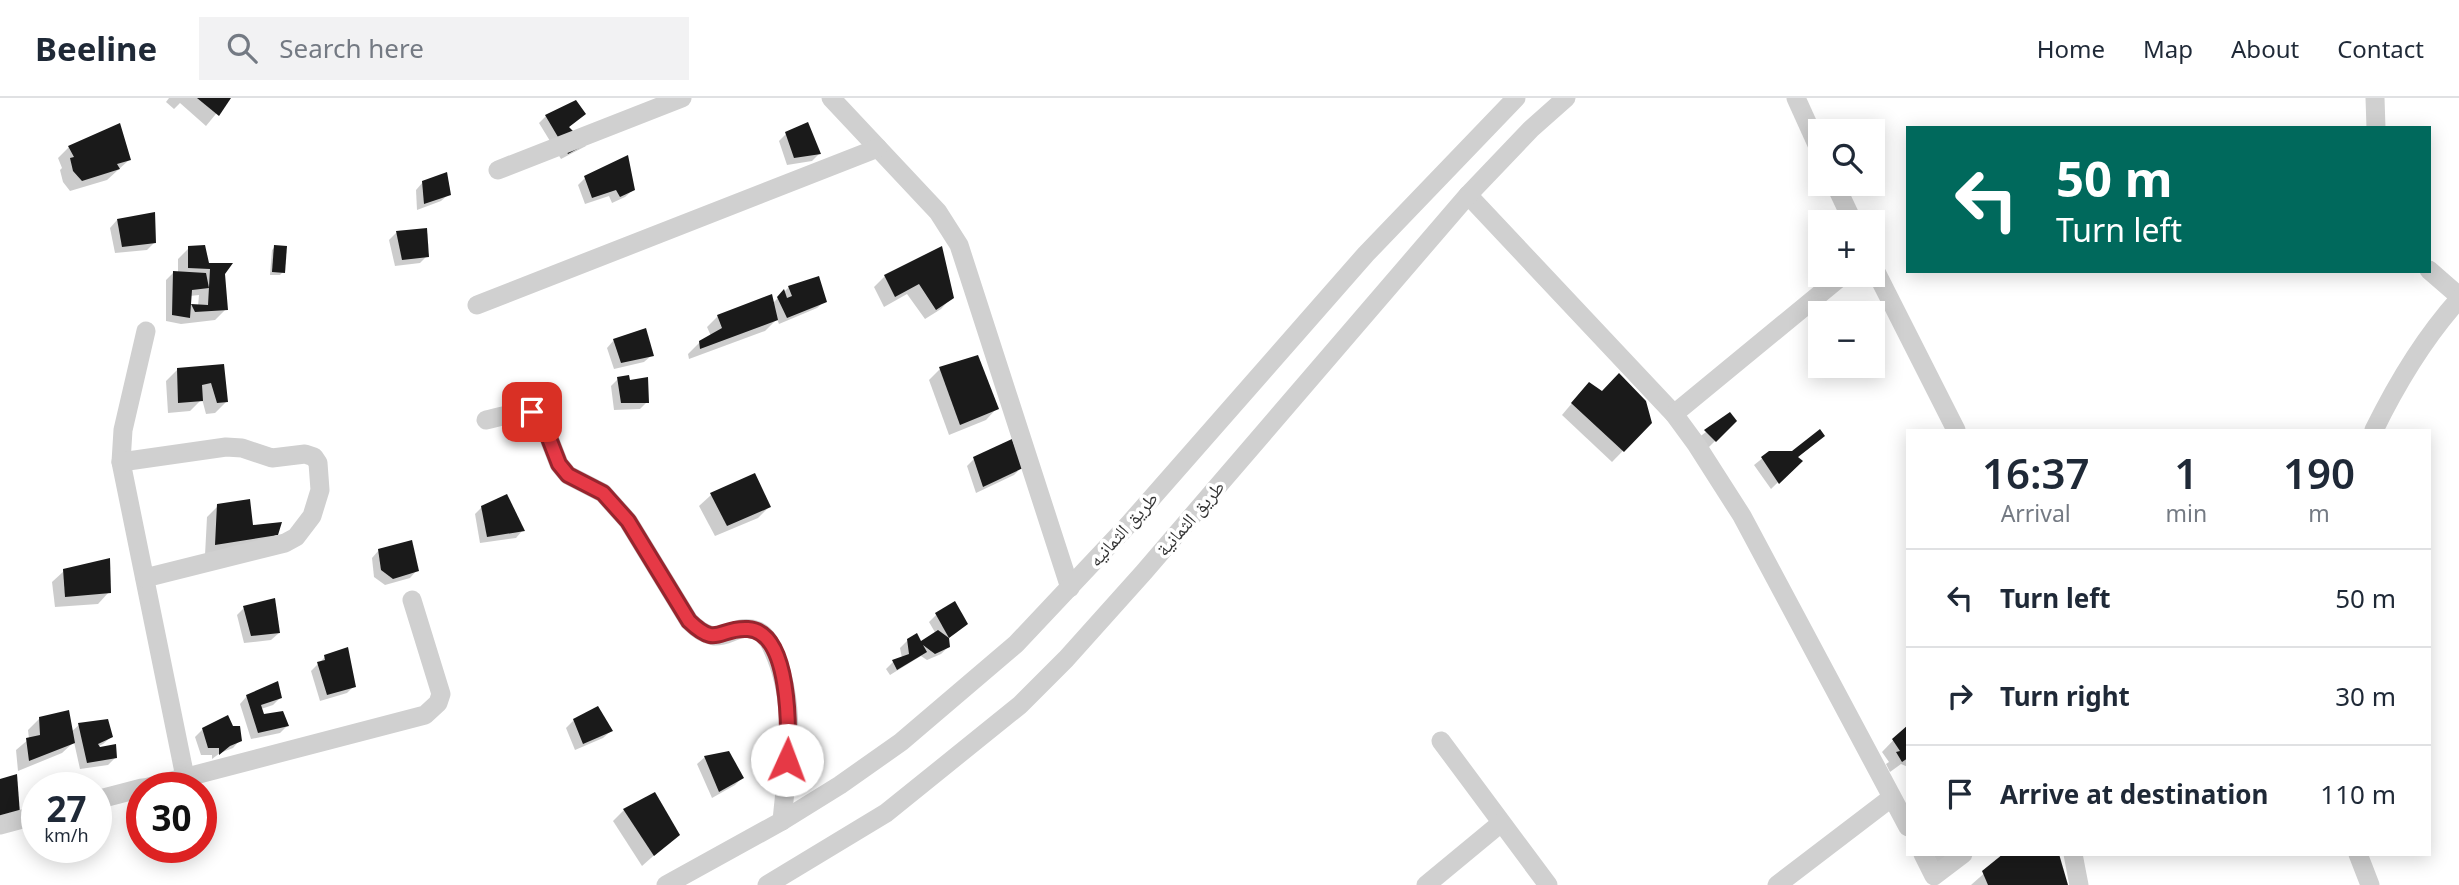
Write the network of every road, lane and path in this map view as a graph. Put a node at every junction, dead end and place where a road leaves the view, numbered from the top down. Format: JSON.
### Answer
{"nodes":[{"id":1,"x":682,"y":98,"type":"edge"},
{"id":2,"x":831,"y":98,"type":"edge"},
{"id":3,"x":1516,"y":98,"type":"edge"},
{"id":4,"x":1566,"y":98,"type":"edge"},
{"id":5,"x":1796,"y":98,"type":"edge"},
{"id":6,"x":2375,"y":98,"type":"edge"},
{"id":7,"x":1808,"y":124,"type":"edge"},
{"id":8,"x":2376,"y":126,"type":"edge"},
{"id":9,"x":878,"y":148,"type":"junction"},
{"id":10,"x":498,"y":170,"type":"dead end"},
{"id":11,"x":1468,"y":195,"type":"junction"},
{"id":12,"x":2431,"y":272,"type":"edge"},
{"id":13,"x":1828,"y":287,"type":"edge"},
{"id":14,"x":1884,"y":287,"type":"edge"},
{"id":15,"x":2459,"y":298,"type":"edge"},
{"id":16,"x":477,"y":305,"type":"dead end"},
{"id":17,"x":146,"y":331,"type":"dead end"},
{"id":18,"x":1674,"y":414,"type":"junction"},
{"id":19,"x":486,"y":420,"type":"dead end"},
{"id":20,"x":1955,"y":429,"type":"edge"},
{"id":21,"x":2374,"y":429,"type":"edge"},
{"id":22,"x":121,"y":462,"type":"junction"},
{"id":23,"x":145,"y":578,"type":"junction"},
{"id":24,"x":1070,"y":588,"type":"junction"},
{"id":25,"x":412,"y":600,"type":"dead end"},
{"id":26,"x":1441,"y":741,"type":"dead end"},
{"id":27,"x":184,"y":772,"type":"edge"},
{"id":28,"x":204,"y":772,"type":"edge"},
{"id":29,"x":1892,"y":798,"type":"junction"},
{"id":30,"x":21,"y":819,"type":"edge"},
{"id":31,"x":782,"y":821,"type":"junction"},
{"id":32,"x":1501,"y":823,"type":"junction"},
{"id":33,"x":1906,"y":823,"type":"edge"},
{"id":34,"x":0,"y":825,"type":"edge"},
{"id":35,"x":1923,"y":856,"type":"edge"},
{"id":36,"x":1960,"y":856,"type":"edge"},
{"id":37,"x":2073,"y":856,"type":"edge"},
{"id":38,"x":2359,"y":856,"type":"edge"},
{"id":39,"x":1929,"y":881,"type":"edge"},
{"id":40,"x":666,"y":885,"type":"edge"},
{"id":41,"x":767,"y":885,"type":"edge"},
{"id":42,"x":1426,"y":885,"type":"edge"},
{"id":43,"x":1548,"y":885,"type":"edge"},
{"id":44,"x":1777,"y":885,"type":"edge"},
{"id":45,"x":2079,"y":885,"type":"edge"},
{"id":46,"x":2370,"y":885,"type":"edge"}],
"edges":[{"from":1,"to":10,"type":"street"},
{"from":2,"to":9,"type":"street"},
{"from":3,"to":24,"type":"street","name":"طريق الثمانيه"},
{"from":4,"to":11,"type":"street","name":"طريق الثمانية"},
{"from":5,"to":7,"type":"street"},
{"from":6,"to":8,"type":"street"},
{"from":9,"to":16,"type":"street"},
{"from":9,"to":24,"type":"street"},
{"from":11,"to":18,"type":"street"},
{"from":11,"to":41,"type":"street","name":"طريق الثمانية"},
{"from":12,"to":15,"type":"street"},
{"from":13,"to":18,"type":"street"},
{"from":14,"to":20,"type":"street"},
{"from":15,"to":21,"type":"street"},
{"from":17,"to":22,"type":"street"},
{"from":18,"to":29,"type":"street"},
{"from":19,"to":31,"type":"street"},
{"from":22,"to":23,"type":"street"},
{"from":22,"to":23,"type":"street"},
{"from":23,"to":27,"type":"street"},
{"from":24,"to":31,"type":"street","name":"طريق الثمانيه"},
{"from":25,"to":28,"type":"street"},
{"from":26,"to":32,"type":"street"},
{"from":29,"to":33,"type":"street"},
{"from":29,"to":44,"type":"street"},
{"from":30,"to":34,"type":"street"},
{"from":31,"to":40,"type":"street","name":"طريق الثمانيه"},
{"from":32,"to":42,"type":"street"},
{"from":32,"to":43,"type":"street"},
{"from":35,"to":39,"type":"street"},
{"from":36,"to":39,"type":"street"},
{"from":37,"to":45,"type":"street"},
{"from":38,"to":46,"type":"street"}]}
